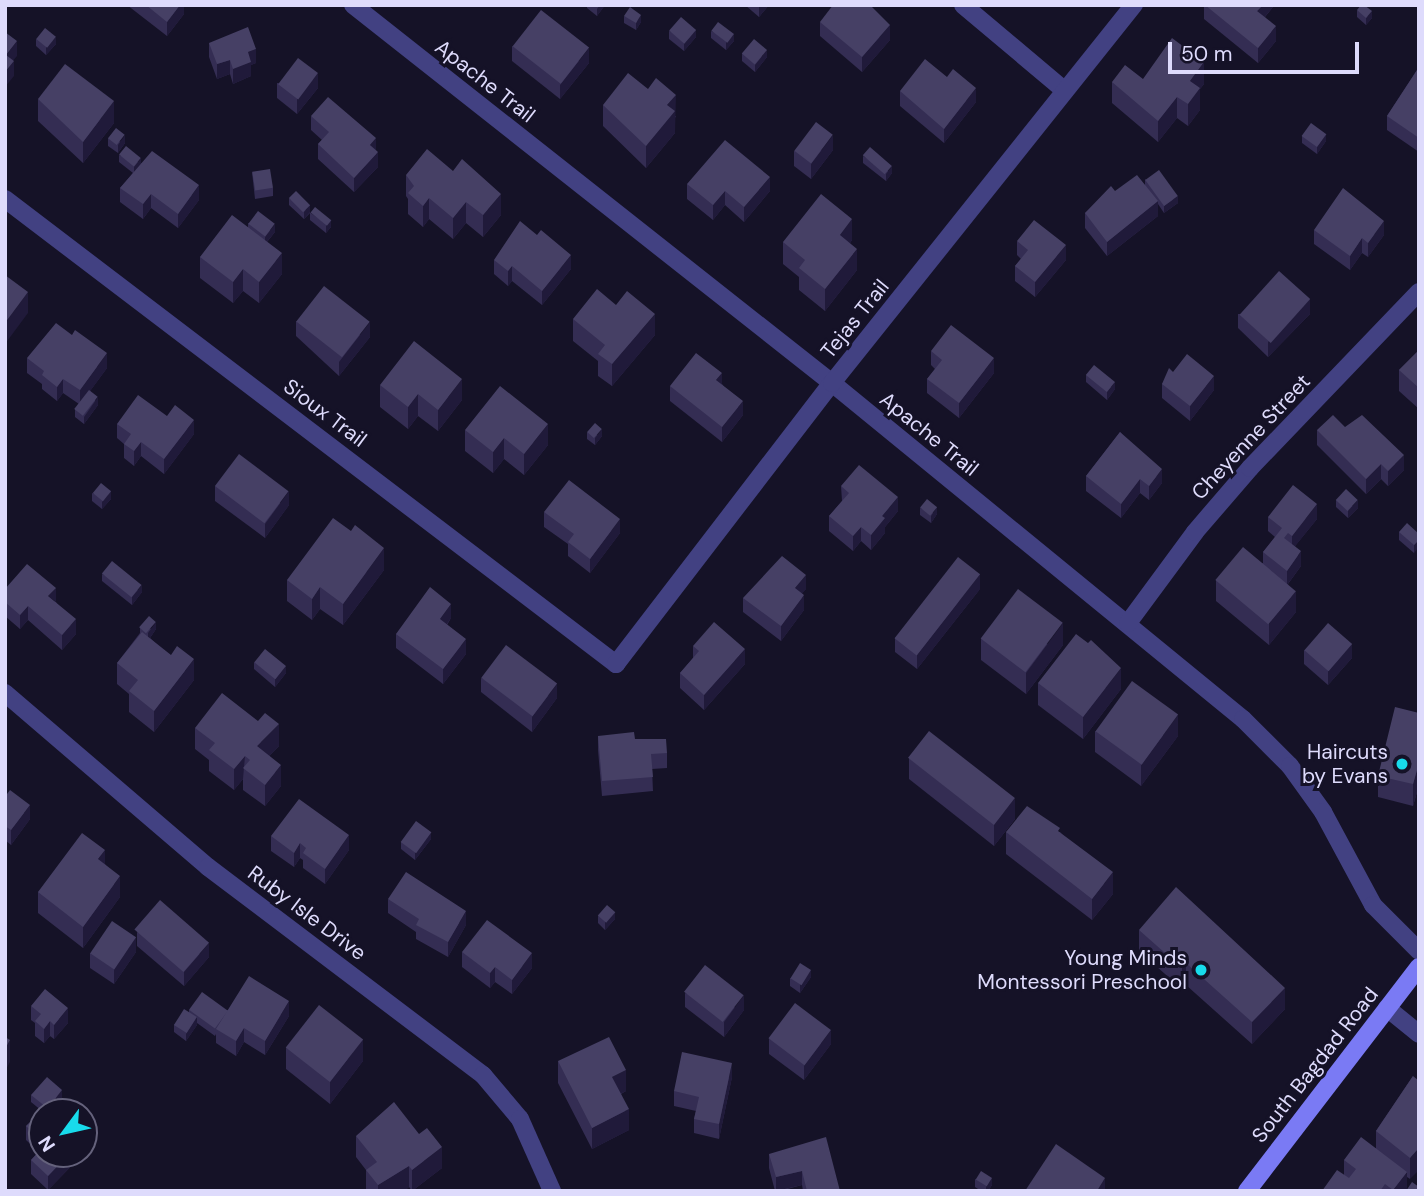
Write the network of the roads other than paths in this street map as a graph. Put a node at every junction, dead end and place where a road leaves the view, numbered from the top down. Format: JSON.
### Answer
{"nodes":[{"id":1,"x":354,"y":5,"type":"edge"},
{"id":2,"x":963,"y":5,"type":"edge"},
{"id":3,"x":1134,"y":5,"type":"edge"},
{"id":4,"x":1065,"y":91,"type":"junction"},
{"id":5,"x":5,"y":199,"type":"edge"},
{"id":6,"x":1419,"y":292,"type":"edge"},
{"id":7,"x":832,"y":383,"type":"junction"},
{"id":8,"x":1128,"y":623,"type":"junction"},
{"id":9,"x":617,"y":664,"type":"joint"},
{"id":10,"x":5,"y":693,"type":"edge"},
{"id":11,"x":1419,"y":951,"type":"edge"},
{"id":12,"x":1419,"y":967,"type":"edge"},
{"id":13,"x":1387,"y":1008,"type":"junction"},
{"id":14,"x":1419,"y":1034,"type":"edge"},
{"id":15,"x":552,"y":1191,"type":"edge"},
{"id":16,"x":1247,"y":1191,"type":"edge"}],
"edges":[{"from":1,"to":7,"type":"street","name":"Apache Trail"},
{"from":2,"to":4,"type":"street"},
{"from":3,"to":4,"type":"street","name":"Tejas Trail"},
{"from":4,"to":7,"type":"street","name":"Tejas Trail"},
{"from":5,"to":9,"type":"street","name":"Sioux Trail"},
{"from":6,"to":8,"type":"street","name":"Cheyenne Street"},
{"from":7,"to":8,"type":"street","name":"Apache Trail"},
{"from":7,"to":9,"type":"street","name":"Tejas Trail"},
{"from":8,"to":11,"type":"street","name":"Apache Trail"},
{"from":10,"to":15,"type":"street","name":"Ruby Isle Drive"},
{"from":12,"to":13,"type":"main road","name":"South Bagdad Road"},
{"from":13,"to":14,"type":"street"},
{"from":13,"to":16,"type":"main road","name":"South Bagdad Road"}]}
